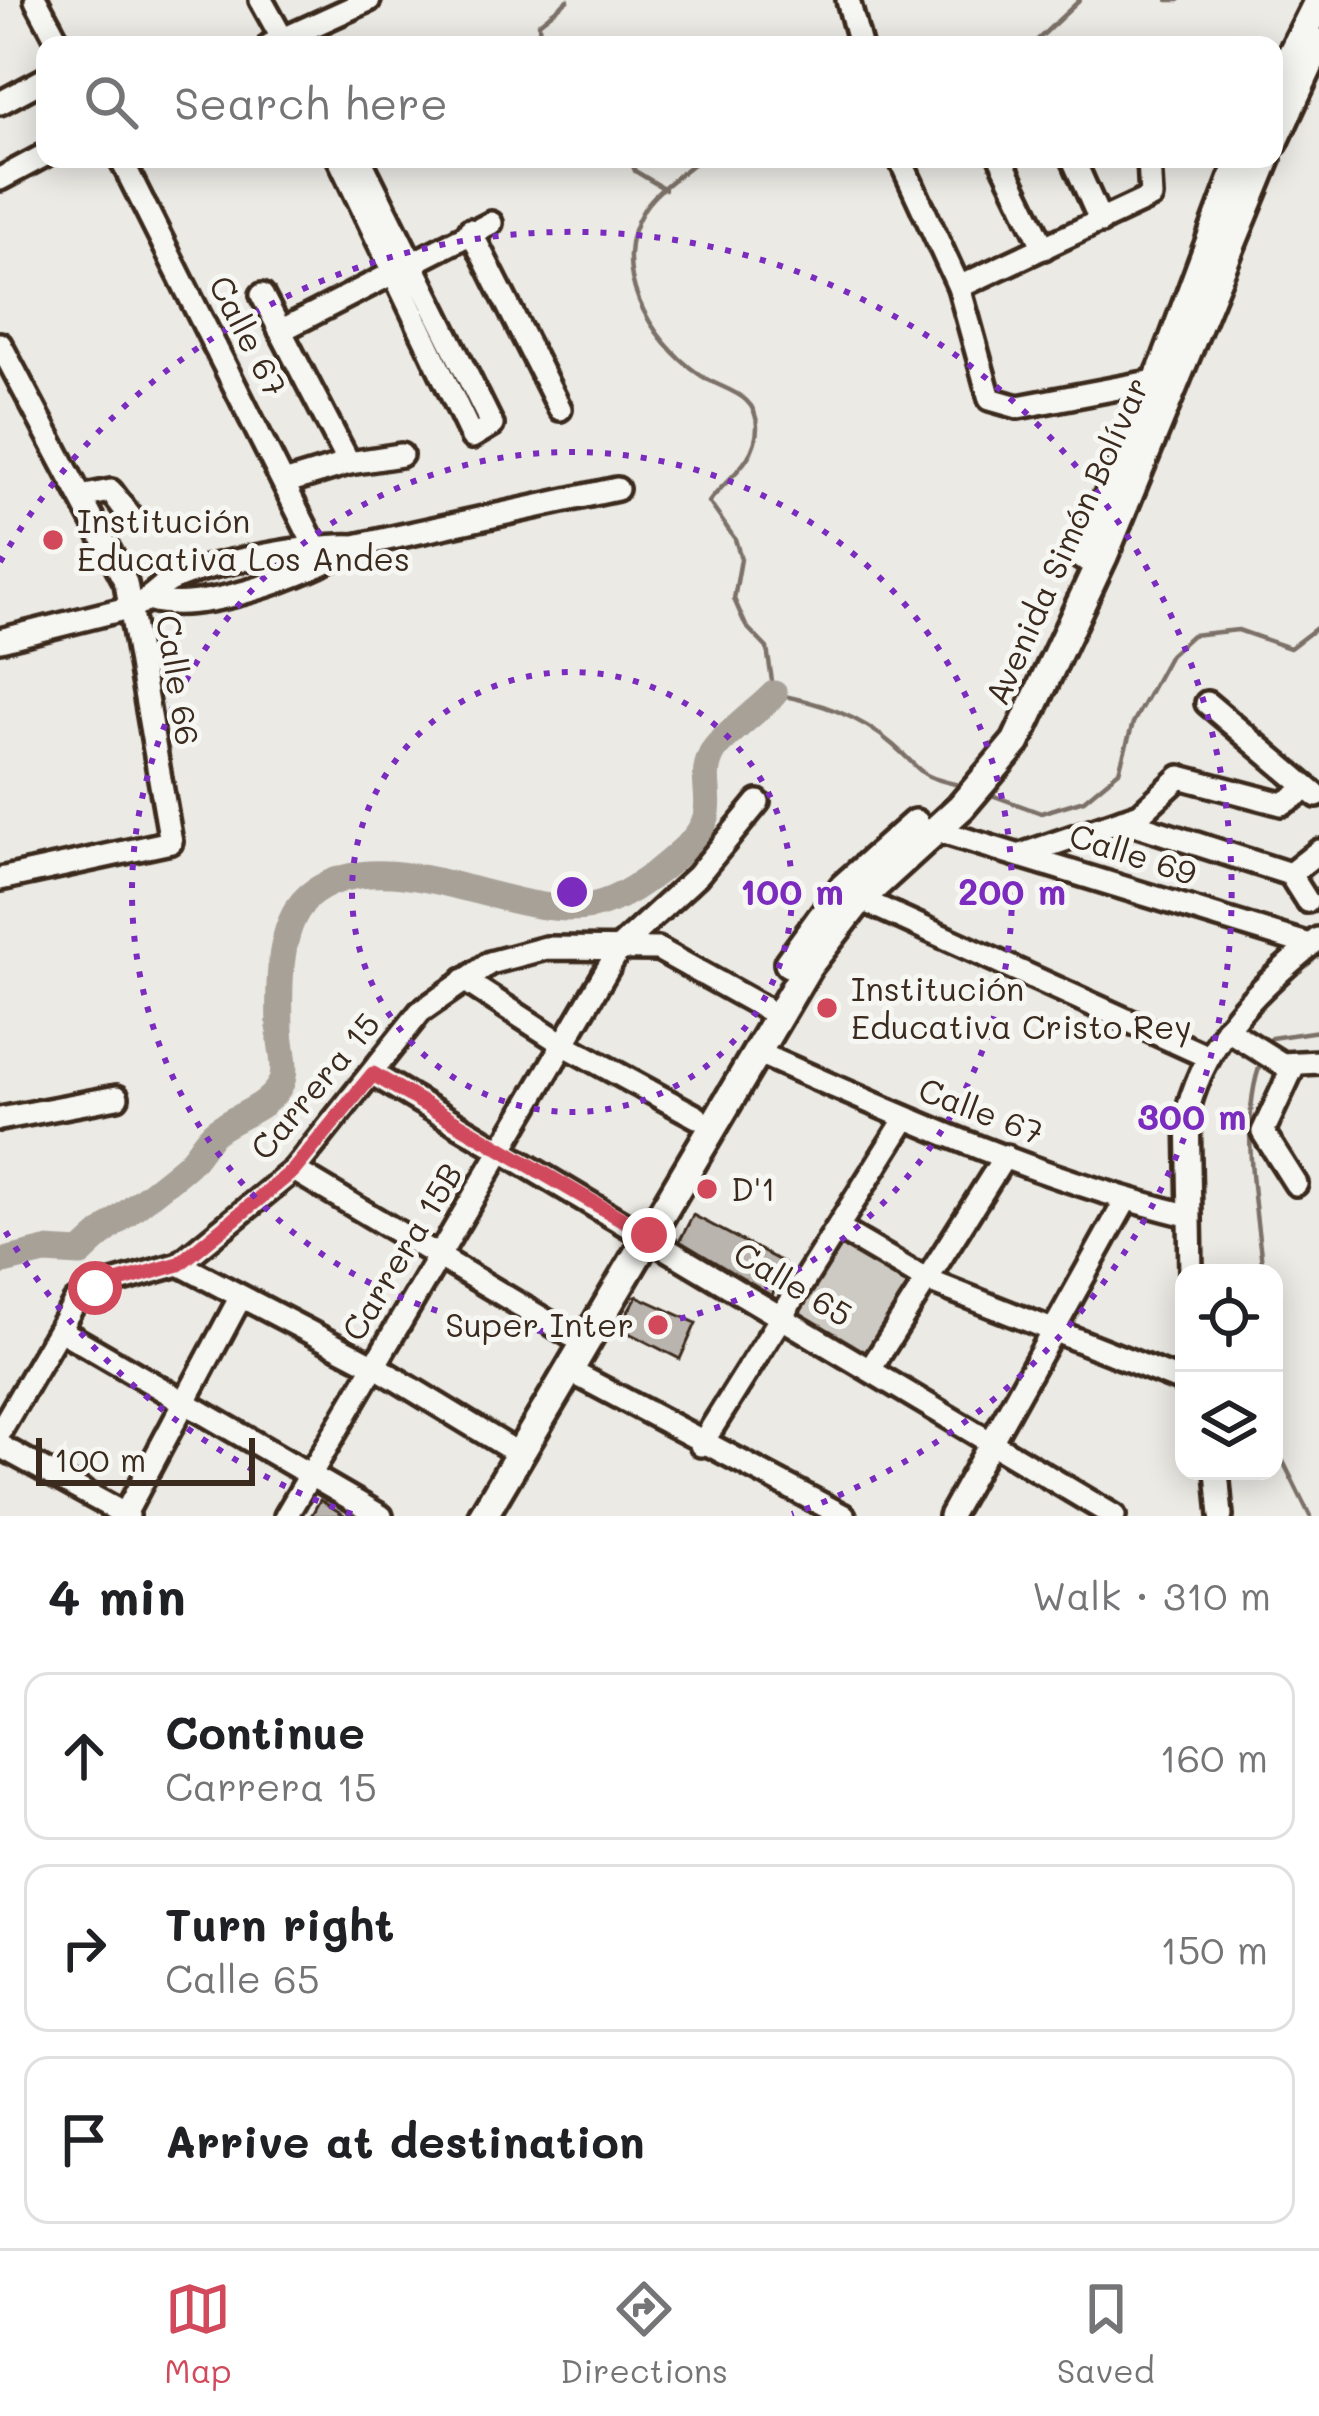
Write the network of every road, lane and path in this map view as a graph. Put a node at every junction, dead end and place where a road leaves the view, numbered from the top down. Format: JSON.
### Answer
{"nodes":[{"id":1,"x":36,"y":0,"type":"edge"},
{"id":2,"x":261,"y":0,"type":"edge"},
{"id":3,"x":369,"y":0,"type":"edge"},
{"id":4,"x":848,"y":0,"type":"edge"},
{"id":5,"x":1319,"y":0,"type":"edge"},
{"id":6,"x":55,"y":36,"type":"edge"},
{"id":7,"x":276,"y":36,"type":"edge"},
{"id":8,"x":294,"y":36,"type":"edge"},
{"id":9,"x":858,"y":36,"type":"edge"},
{"id":10,"x":1319,"y":43,"type":"edge"},
{"id":11,"x":1283,"y":72,"type":"edge"},
{"id":12,"x":36,"y":82,"type":"edge"},
{"id":13,"x":3,"y":93,"type":"edge"},
{"id":14,"x":1283,"y":121,"type":"edge"},
{"id":15,"x":36,"y":160,"type":"edge"},
{"id":16,"x":126,"y":168,"type":"edge"},
{"id":17,"x":345,"y":168,"type":"edge"},
{"id":18,"x":365,"y":168,"type":"edge"},
{"id":19,"x":904,"y":168,"type":"edge"},
{"id":20,"x":1004,"y":168,"type":"edge"},
{"id":21,"x":1077,"y":168,"type":"edge"},
{"id":22,"x":1150,"y":168,"type":"edge"},
{"id":23,"x":1238,"y":168,"type":"edge"},
{"id":24,"x":1262,"y":168,"type":"edge"},
{"id":25,"x":0,"y":179,"type":"edge"},
{"id":26,"x":1101,"y":222,"type":"junction"},
{"id":27,"x":1044,"y":248,"type":"junction"},
{"id":28,"x":404,"y":265,"type":"junction"},
{"id":29,"x":959,"y":287,"type":"junction"},
{"id":30,"x":262,"y":296,"type":"dead end"},
{"id":31,"x":280,"y":331,"type":"junction"},
{"id":32,"x":0,"y":344,"type":"edge"},
{"id":33,"x":1155,"y":381,"type":"junction"},
{"id":34,"x":560,"y":409,"type":"dead end"},
{"id":35,"x":401,"y":455,"type":"dead end"},
{"id":36,"x":349,"y":463,"type":"junction"},
{"id":37,"x":287,"y":482,"type":"junction"},
{"id":38,"x":617,"y":489,"type":"dead end"},
{"id":39,"x":85,"y":496,"type":"junction"},
{"id":40,"x":132,"y":519,"type":"dead end"},
{"id":41,"x":314,"y":544,"type":"junction"},
{"id":42,"x":355,"y":546,"type":"junction"},
{"id":43,"x":1095,"y":551,"type":"junction"},
{"id":44,"x":142,"y":604,"type":"junction"},
{"id":45,"x":0,"y":640,"type":"edge"},
{"id":46,"x":1207,"y":703,"type":"dead end"},
{"id":47,"x":1314,"y":794,"type":"edge"},
{"id":48,"x":955,"y":801,"type":"junction"},
{"id":49,"x":758,"y":802,"type":"dead end"},
{"id":50,"x":1122,"y":820,"type":"junction"},
{"id":51,"x":934,"y":830,"type":"junction"},
{"id":52,"x":1319,"y":851,"type":"edge"},
{"id":53,"x":1024,"y":854,"type":"junction"},
{"id":54,"x":1290,"y":874,"type":"junction"},
{"id":55,"x":0,"y":879,"type":"edge"},
{"id":56,"x":860,"y":899,"type":"junction"},
{"id":57,"x":1307,"y":901,"type":"dead end"},
{"id":58,"x":1315,"y":942,"type":"edge"},
{"id":59,"x":621,"y":946,"type":"junction"},
{"id":60,"x":464,"y":980,"type":"junction"},
{"id":61,"x":764,"y":1008,"type":"junction"},
{"id":62,"x":1231,"y":1033,"type":"junction"},
{"id":63,"x":562,"y":1044,"type":"junction"},
{"id":64,"x":756,"y":1052,"type":"junction"},
{"id":65,"x":1206,"y":1056,"type":"junction"},
{"id":66,"x":1283,"y":1062,"type":"junction"},
{"id":67,"x":1319,"y":1062,"type":"edge"},
{"id":68,"x":373,"y":1074,"type":"junction"},
{"id":69,"x":117,"y":1096,"type":"dead end"},
{"id":70,"x":1,"y":1113,"type":"edge"},
{"id":71,"x":697,"y":1117,"type":"junction"},
{"id":72,"x":906,"y":1118,"type":"junction"},
{"id":73,"x":501,"y":1152,"type":"junction"},
{"id":74,"x":1005,"y":1156,"type":"junction"},
{"id":75,"x":294,"y":1170,"type":"junction"},
{"id":76,"x":1296,"y":1184,"type":"dead end"},
{"id":77,"x":1126,"y":1200,"type":"junction"},
{"id":78,"x":1187,"y":1215,"type":"junction"},
{"id":79,"x":839,"y":1229,"type":"junction"},
{"id":80,"x":641,"y":1230,"type":"junction"},
{"id":81,"x":435,"y":1258,"type":"junction"},
{"id":82,"x":179,"y":1264,"type":"junction"},
{"id":83,"x":1190,"y":1264,"type":"edge"},
{"id":84,"x":926,"y":1280,"type":"junction"},
{"id":85,"x":239,"y":1300,"type":"junction"},
{"id":86,"x":782,"y":1317,"type":"junction"},
{"id":87,"x":60,"y":1330,"type":"junction"},
{"id":88,"x":1056,"y":1333,"type":"junction"},
{"id":89,"x":570,"y":1335,"type":"junction"},
{"id":90,"x":373,"y":1365,"type":"junction"},
{"id":91,"x":871,"y":1368,"type":"junction"},
{"id":92,"x":570,"y":1371,"type":"junction"},
{"id":93,"x":1175,"y":1379,"type":"edge"},
{"id":94,"x":184,"y":1406,"type":"junction"},
{"id":95,"x":0,"y":1431,"type":"edge"},
{"id":96,"x":988,"y":1444,"type":"junction"},
{"id":97,"x":701,"y":1445,"type":"junction"},
{"id":98,"x":0,"y":1446,"type":"edge"},
{"id":99,"x":506,"y":1446,"type":"junction"},
{"id":100,"x":309,"y":1475,"type":"junction"},
{"id":101,"x":1218,"y":1480,"type":"edge"},
{"id":102,"x":125,"y":1515,"type":"edge"},
{"id":103,"x":286,"y":1516,"type":"edge"},
{"id":104,"x":380,"y":1516,"type":"edge"},
{"id":105,"x":464,"y":1516,"type":"edge"},
{"id":106,"x":483,"y":1516,"type":"edge"},
{"id":107,"x":844,"y":1516,"type":"edge"},
{"id":108,"x":950,"y":1516,"type":"edge"},
{"id":109,"x":1114,"y":1516,"type":"edge"},
{"id":110,"x":1221,"y":1516,"type":"edge"}],
"edges":[{"from":1,"to":6,"type":"street"},
{"from":2,"to":7,"type":"street"},
{"from":3,"to":8,"type":"street"},
{"from":4,"to":9,"type":"street"},
{"from":5,"to":11,"type":"main road"},
{"from":10,"to":14,"type":"main road"},
{"from":12,"to":13,"type":"street"},
{"from":15,"to":25,"type":"street"},
{"from":16,"to":37,"type":"street","name":"Calle 67"},
{"from":17,"to":28,"type":"street"},
{"from":18,"to":28,"type":"street"},
{"from":19,"to":29,"type":"street"},
{"from":20,"to":27,"type":"street"},
{"from":21,"to":26,"type":"street"},
{"from":22,"to":26,"type":"street"},
{"from":23,"to":33,"type":"main road","name":"Avenida Simón Bolívar"},
{"from":24,"to":43,"type":"main road","name":"Avenida Simón Bolívar"},
{"from":26,"to":27,"type":"street"},
{"from":27,"to":29,"type":"street"},
{"from":28,"to":28,"type":"street"},
{"from":28,"to":31,"type":"street"},
{"from":28,"to":34,"type":"street"},
{"from":29,"to":33,"type":"street"},
{"from":30,"to":31,"type":"street"},
{"from":31,"to":36,"type":"street"},
{"from":32,"to":39,"type":"street","name":"Calle 66"},
{"from":33,"to":43,"type":"main road","name":"Avenida Simón Bolívar"},
{"from":35,"to":36,"type":"street"},
{"from":36,"to":37,"type":"street"},
{"from":37,"to":41,"type":"street","name":"Calle 67"},
{"from":38,"to":42,"type":"street"},
{"from":39,"to":40,"type":"street"},
{"from":39,"to":44,"type":"street","name":"Calle 66"},
{"from":41,"to":42,"type":"street"},
{"from":41,"to":44,"type":"street"},
{"from":42,"to":44,"type":"street"},
{"from":43,"to":48,"type":"main road","name":"Avenida Simón Bolívar"},
{"from":44,"to":45,"type":"street"},
{"from":44,"to":55,"type":"street","name":"Calle 66"},
{"from":46,"to":47,"type":"street"},
{"from":47,"to":50,"type":"street"},
{"from":48,"to":51,"type":"main road","name":"Avenida Simón Bolívar"},
{"from":48,"to":61,"type":"main road","name":"Avenida Simón Bolívar"},
{"from":49,"to":59,"type":"street","name":"Carrera 15B"},
{"from":50,"to":53,"type":"street"},
{"from":50,"to":54,"type":"street"},
{"from":51,"to":53,"type":"street","name":"Calle 69"},
{"from":51,"to":56,"type":"main road","name":"Avenida Simón Bolívar"},
{"from":52,"to":54,"type":"street"},
{"from":53,"to":58,"type":"street","name":"Calle 69"},
{"from":54,"to":57,"type":"street"},
{"from":56,"to":64,"type":"main road","name":"Avenida Simón Bolívar"},
{"from":56,"to":65,"type":"street"},
{"from":58,"to":62,"type":"street"},
{"from":59,"to":60,"type":"street","name":"Carrera 15"},
{"from":59,"to":61,"type":"street"},
{"from":59,"to":63,"type":"street","name":"Carrera 15B"},
{"from":60,"to":63,"type":"street"},
{"from":60,"to":68,"type":"street","name":"Carrera 15"},
{"from":61,"to":71,"type":"main road","name":"Avenida Simón Bolívar"},
{"from":62,"to":65,"type":"street"},
{"from":62,"to":66,"type":"street"},
{"from":63,"to":71,"type":"street"},
{"from":63,"to":73,"type":"street","name":"Carrera 15B"},
{"from":64,"to":72,"type":"street","name":"Calle 67"},
{"from":64,"to":80,"type":"main road","name":"Avenida Simón Bolívar"},
{"from":65,"to":78,"type":"street"},
{"from":66,"to":67,"type":"street"},
{"from":66,"to":76,"type":"street"},
{"from":68,"to":73,"type":"street","name":"Calle 65"},
{"from":68,"to":75,"type":"street","name":"Carrera 15"},
{"from":69,"to":70,"type":"street"},
{"from":71,"to":80,"type":"main road","name":"Avenida Simón Bolívar"},
{"from":72,"to":74,"type":"street","name":"Calle 67"},
{"from":72,"to":79,"type":"street"},
{"from":73,"to":80,"type":"street","name":"Calle 65"},
{"from":73,"to":81,"type":"street","name":"Carrera 15B"},
{"from":74,"to":77,"type":"street","name":"Calle 67"},
{"from":74,"to":84,"type":"street"},
{"from":75,"to":81,"type":"street"},
{"from":75,"to":82,"type":"street","name":"Carrera 15"},
{"from":77,"to":78,"type":"street","name":"Calle 67"},
{"from":77,"to":88,"type":"street"},
{"from":78,"to":83,"type":"street"},
{"from":79,"to":84,"type":"street"},
{"from":79,"to":86,"type":"street"},
{"from":80,"to":86,"type":"street","name":"Calle 65"},
{"from":80,"to":89,"type":"main road","name":"Avenida Simón Bolívar"},
{"from":80,"to":92,"type":"main road","name":"Avenida Simón Bolívar"},
{"from":81,"to":89,"type":"street"},
{"from":81,"to":90,"type":"street","name":"Carrera 15B"},
{"from":82,"to":85,"type":"street"},
{"from":82,"to":87,"type":"street","name":"Carrera 15"},
{"from":84,"to":88,"type":"street"},
{"from":84,"to":91,"type":"street"},
{"from":85,"to":90,"type":"street"},
{"from":85,"to":94,"type":"street"},
{"from":86,"to":91,"type":"street","name":"Calle 65"},
{"from":86,"to":97,"type":"street"},
{"from":87,"to":94,"type":"street"},
{"from":87,"to":95,"type":"street","name":"Carrera 15"},
{"from":88,"to":93,"type":"street"},
{"from":88,"to":96,"type":"street"},
{"from":89,"to":99,"type":"main road","name":"Avenida Simón Bolívar"},
{"from":90,"to":99,"type":"street"},
{"from":90,"to":100,"type":"street","name":"Carrera 15B"},
{"from":91,"to":96,"type":"street","name":"Calle 65"},
{"from":92,"to":97,"type":"street"},
{"from":92,"to":106,"type":"main road","name":"Avenida Simón Bolívar"},
{"from":94,"to":100,"type":"street"},
{"from":94,"to":102,"type":"street"},
{"from":96,"to":108,"type":"street"},
{"from":96,"to":109,"type":"street","name":"Calle 65"},
{"from":97,"to":107,"type":"street"},
{"from":98,"to":102,"type":"street"},
{"from":99,"to":105,"type":"main road","name":"Avenida Simón Bolívar"},
{"from":100,"to":103,"type":"street","name":"Carrera 15B"},
{"from":100,"to":104,"type":"street"},
{"from":101,"to":110,"type":"street"}]}
